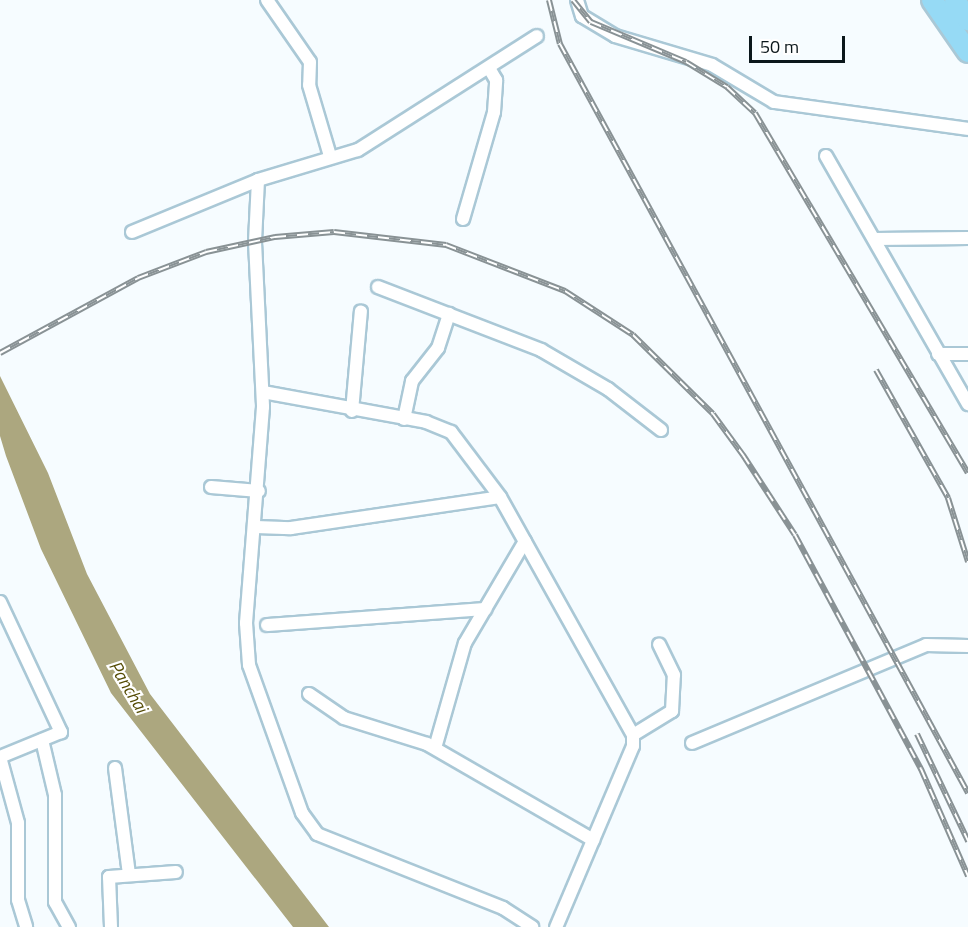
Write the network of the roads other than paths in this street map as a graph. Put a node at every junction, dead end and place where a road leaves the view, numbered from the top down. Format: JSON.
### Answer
{"nodes":[{"id":1,"x":267,"y":0,"type":"edge"},
{"id":2,"x":577,"y":0,"type":"edge"},
{"id":3,"x":932,"y":0,"type":"edge"},
{"id":4,"x":955,"y":0,"type":"edge"},
{"id":5,"x":968,"y":20,"type":"edge"},
{"id":6,"x":537,"y":36,"type":"dead end"},
{"id":7,"x":968,"y":52,"type":"edge"},
{"id":8,"x":489,"y":68,"type":"junction"},
{"id":9,"x":968,"y":129,"type":"edge"},
{"id":10,"x":330,"y":156,"type":"junction"},
{"id":11,"x":826,"y":156,"type":"dead end"},
{"id":12,"x":258,"y":180,"type":"junction"},
{"id":13,"x":463,"y":219,"type":"dead end"},
{"id":14,"x":132,"y":232,"type":"dead end"},
{"id":15,"x":968,"y":238,"type":"edge"},
{"id":16,"x":875,"y":240,"type":"junction"},
{"id":17,"x":378,"y":287,"type":"dead end"},
{"id":18,"x":361,"y":311,"type":"dead end"},
{"id":19,"x":449,"y":314,"type":"junction"},
{"id":20,"x":938,"y":354,"type":"junction"},
{"id":21,"x":968,"y":354,"type":"edge"},
{"id":22,"x":263,"y":392,"type":"junction"},
{"id":23,"x":968,"y":404,"type":"edge"},
{"id":24,"x":352,"y":411,"type":"junction"},
{"id":25,"x":404,"y":419,"type":"junction"},
{"id":26,"x":661,"y":430,"type":"dead end"},
{"id":27,"x":211,"y":487,"type":"dead end"},
{"id":28,"x":259,"y":491,"type":"junction"},
{"id":29,"x":500,"y":497,"type":"junction"},
{"id":30,"x":256,"y":527,"type":"junction"},
{"id":31,"x":525,"y":541,"type":"junction"},
{"id":32,"x":0,"y":602,"type":"edge"},
{"id":33,"x":485,"y":609,"type":"junction"},
{"id":34,"x":267,"y":625,"type":"dead end"},
{"id":35,"x":659,"y":644,"type":"dead end"},
{"id":36,"x":968,"y":646,"type":"edge"},
{"id":37,"x":309,"y":694,"type":"dead end"},
{"id":38,"x":633,"y":735,"type":"junction"},
{"id":39,"x":42,"y":740,"type":"junction"},
{"id":40,"x":692,"y":743,"type":"dead end"},
{"id":41,"x":435,"y":748,"type":"junction"},
{"id":42,"x":0,"y":757,"type":"edge"},
{"id":43,"x":115,"y":768,"type":"dead end"},
{"id":44,"x":593,"y":840,"type":"junction"},
{"id":45,"x":176,"y":872,"type":"dead end"},
{"id":46,"x":129,"y":875,"type":"junction"},
{"id":47,"x":26,"y":927,"type":"edge"},
{"id":48,"x":69,"y":927,"type":"edge"},
{"id":49,"x":111,"y":927,"type":"edge"},
{"id":50,"x":532,"y":927,"type":"edge"},
{"id":51,"x":556,"y":927,"type":"edge"}],
"edges":[{"from":1,"to":10,"type":"street"},
{"from":2,"to":9,"type":"street"},
{"from":3,"to":7,"type":"main road"},
{"from":4,"to":5,"type":"main road"},
{"from":6,"to":8,"type":"street"},
{"from":8,"to":10,"type":"street"},
{"from":8,"to":13,"type":"street"},
{"from":10,"to":12,"type":"street"},
{"from":11,"to":16,"type":"street"},
{"from":12,"to":14,"type":"street"},
{"from":12,"to":22,"type":"street"},
{"from":15,"to":16,"type":"street"},
{"from":16,"to":20,"type":"street"},
{"from":17,"to":19,"type":"street"},
{"from":18,"to":24,"type":"street"},
{"from":19,"to":25,"type":"street"},
{"from":19,"to":26,"type":"street"},
{"from":20,"to":21,"type":"street"},
{"from":20,"to":23,"type":"street"},
{"from":22,"to":24,"type":"street"},
{"from":22,"to":28,"type":"street"},
{"from":24,"to":25,"type":"street"},
{"from":25,"to":29,"type":"street"},
{"from":27,"to":28,"type":"street"},
{"from":28,"to":30,"type":"street"},
{"from":29,"to":30,"type":"street"},
{"from":29,"to":31,"type":"street"},
{"from":30,"to":50,"type":"street"},
{"from":31,"to":33,"type":"street"},
{"from":31,"to":38,"type":"street"},
{"from":32,"to":39,"type":"street"},
{"from":33,"to":34,"type":"street"},
{"from":33,"to":41,"type":"street"},
{"from":35,"to":38,"type":"street"},
{"from":36,"to":40,"type":"street"},
{"from":37,"to":41,"type":"street"},
{"from":38,"to":44,"type":"street"},
{"from":39,"to":42,"type":"street"},
{"from":39,"to":48,"type":"street"},
{"from":41,"to":44,"type":"street"},
{"from":42,"to":47,"type":"street"},
{"from":43,"to":46,"type":"street"},
{"from":44,"to":51,"type":"street"},
{"from":45,"to":46,"type":"street"},
{"from":46,"to":49,"type":"street"}]}
